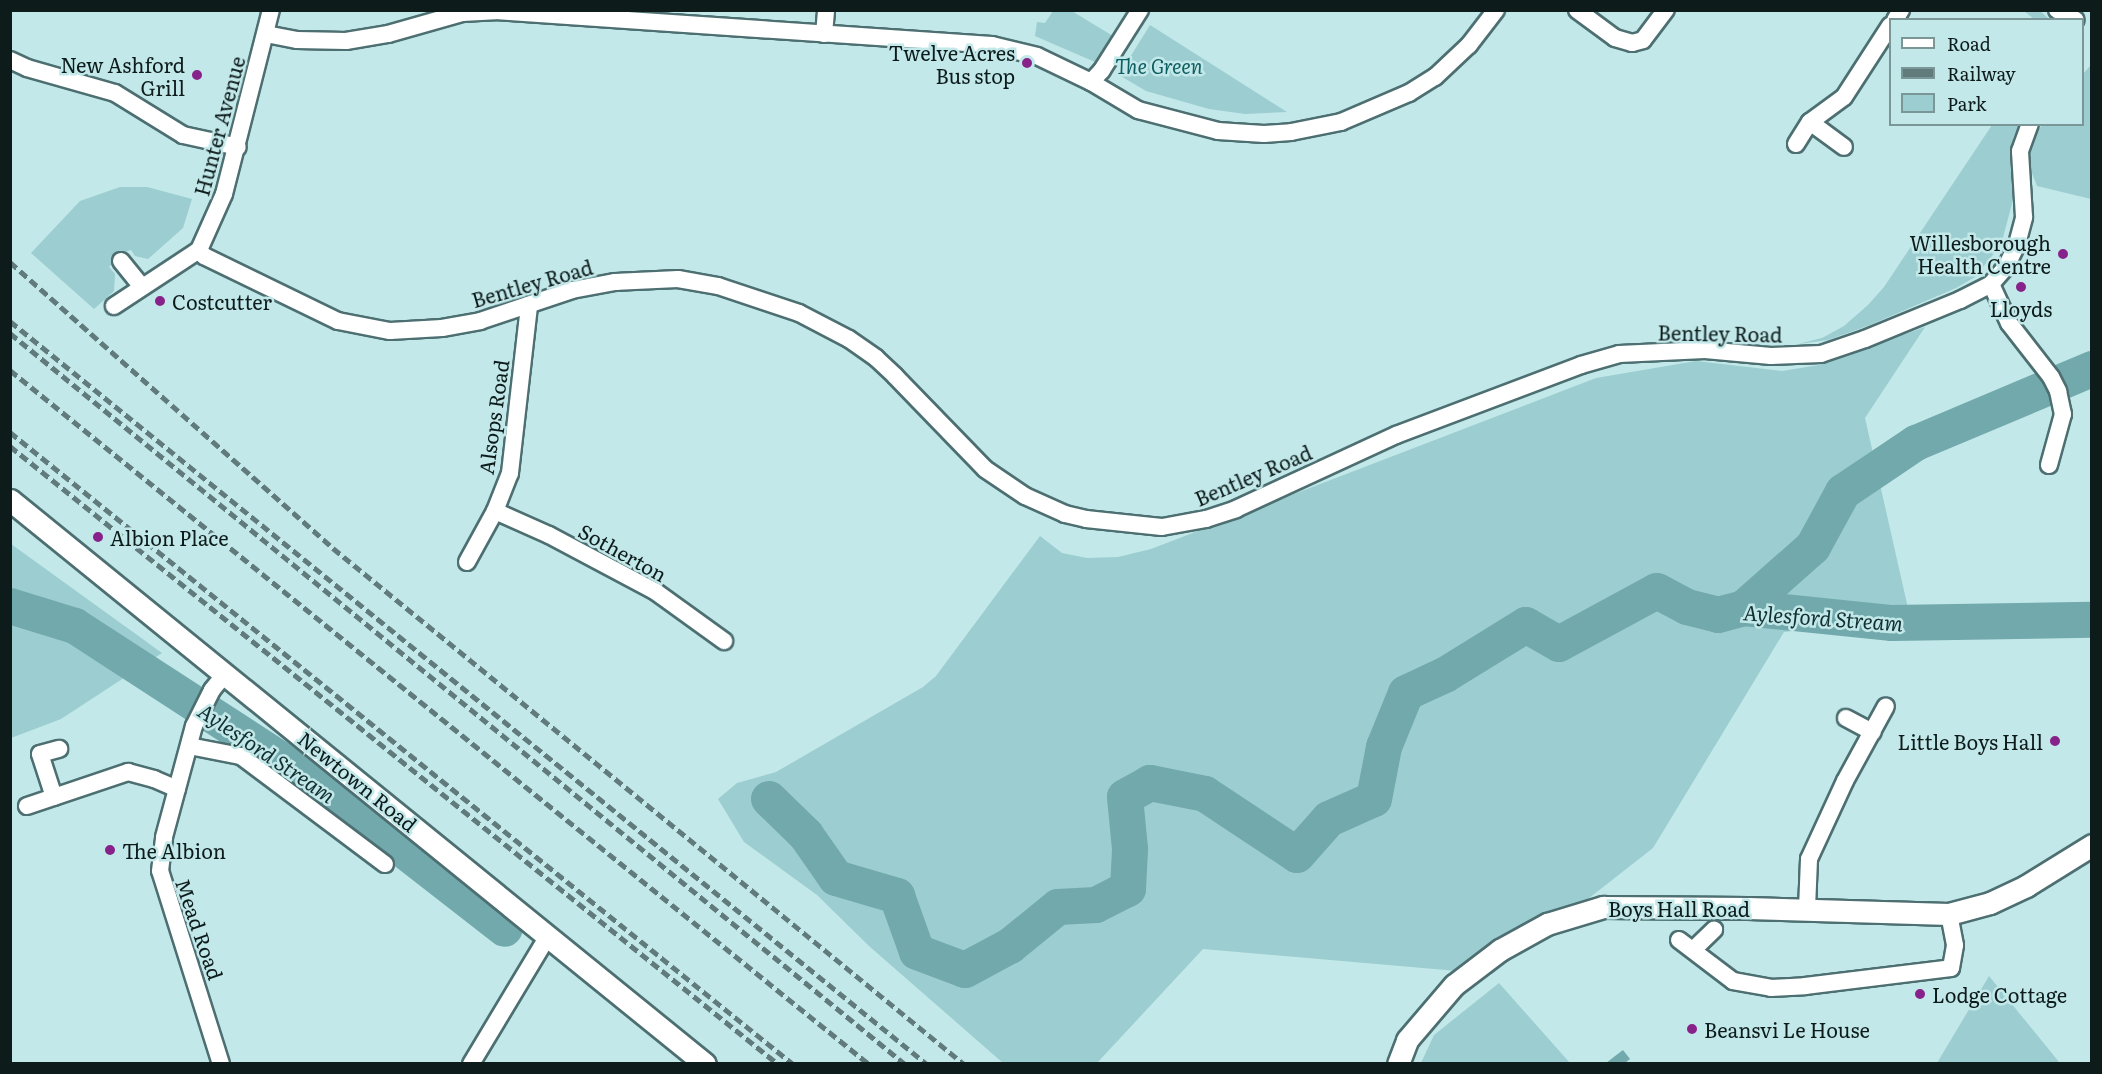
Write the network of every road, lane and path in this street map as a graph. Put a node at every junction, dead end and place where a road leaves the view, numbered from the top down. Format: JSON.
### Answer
{"nodes":[{"id":1,"x":271,"y":10,"type":"edge"},
{"id":2,"x":826,"y":10,"type":"edge"},
{"id":3,"x":1140,"y":10,"type":"edge"},
{"id":4,"x":1496,"y":10,"type":"edge"},
{"id":5,"x":1576,"y":10,"type":"edge"},
{"id":6,"x":1666,"y":10,"type":"edge"},
{"id":7,"x":2057,"y":10,"type":"edge"},
{"id":8,"x":2073,"y":18,"type":"edge"},
{"id":9,"x":1889,"y":28,"type":"edge"},
{"id":10,"x":266,"y":34,"type":"junction"},
{"id":11,"x":824,"y":34,"type":"junction"},
{"id":12,"x":10,"y":60,"type":"edge"},
{"id":13,"x":1091,"y":82,"type":"junction"},
{"id":14,"x":1810,"y":122,"type":"junction"},
{"id":15,"x":2029,"y":126,"type":"edge"},
{"id":16,"x":1796,"y":144,"type":"dead end"},
{"id":17,"x":238,"y":147,"type":"junction"},
{"id":18,"x":1844,"y":147,"type":"dead end"},
{"id":19,"x":199,"y":250,"type":"junction"},
{"id":20,"x":121,"y":261,"type":"dead end"},
{"id":21,"x":1992,"y":284,"type":"junction"},
{"id":22,"x":142,"y":287,"type":"junction"},
{"id":23,"x":528,"y":305,"type":"junction"},
{"id":24,"x":114,"y":306,"type":"dead end"},
{"id":25,"x":2049,"y":465,"type":"dead end"},
{"id":26,"x":10,"y":500,"type":"edge"},
{"id":27,"x":495,"y":511,"type":"junction"},
{"id":28,"x":467,"y":562,"type":"dead end"},
{"id":29,"x":724,"y":641,"type":"dead end"},
{"id":30,"x":218,"y":682,"type":"junction"},
{"id":31,"x":1886,"y":706,"type":"dead end"},
{"id":32,"x":1846,"y":718,"type":"dead end"},
{"id":33,"x":1872,"y":732,"type":"junction"},
{"id":34,"x":189,"y":746,"type":"junction"},
{"id":35,"x":59,"y":749,"type":"dead end"},
{"id":36,"x":177,"y":789,"type":"junction"},
{"id":37,"x":54,"y":797,"type":"junction"},
{"id":38,"x":27,"y":806,"type":"dead end"},
{"id":39,"x":2091,"y":845,"type":"edge"},
{"id":40,"x":385,"y":864,"type":"dead end"},
{"id":41,"x":1807,"y":909,"type":"junction"},
{"id":42,"x":1950,"y":914,"type":"junction"},
{"id":43,"x":537,"y":927,"type":"junction"},
{"id":44,"x":1714,"y":930,"type":"dead end"},
{"id":45,"x":221,"y":1064,"type":"edge"},
{"id":46,"x":471,"y":1064,"type":"edge"},
{"id":47,"x":705,"y":1064,"type":"edge"},
{"id":48,"x":1398,"y":1064,"type":"edge"}],
"edges":[{"from":1,"to":10,"type":"street","name":"Hunter Avenue"},
{"from":2,"to":11,"type":"street"},
{"from":3,"to":13,"type":"street"},
{"from":4,"to":13,"type":"street"},
{"from":5,"to":6,"type":"street"},
{"from":7,"to":8,"type":"street"},
{"from":9,"to":14,"type":"street"},
{"from":10,"to":11,"type":"street"},
{"from":10,"to":17,"type":"street","name":"Hunter Avenue"},
{"from":11,"to":13,"type":"street"},
{"from":12,"to":17,"type":"street"},
{"from":14,"to":16,"type":"street"},
{"from":14,"to":18,"type":"street"},
{"from":15,"to":21,"type":"street","name":"Bentley Road"},
{"from":17,"to":19,"type":"street","name":"Hunter Avenue"},
{"from":19,"to":22,"type":"street"},
{"from":19,"to":23,"type":"street","name":"Bentley Road"},
{"from":20,"to":22,"type":"street"},
{"from":21,"to":23,"type":"street","name":"Bentley Road"},
{"from":21,"to":25,"type":"street"},
{"from":22,"to":24,"type":"street"},
{"from":23,"to":27,"type":"street","name":"Alsops Road"},
{"from":26,"to":30,"type":"street","name":"Newtown Road"},
{"from":27,"to":28,"type":"street","name":"Alsops Road"},
{"from":27,"to":29,"type":"street","name":"Sotherton"},
{"from":30,"to":34,"type":"street","name":"Mead Road"},
{"from":30,"to":43,"type":"street","name":"Newtown Road"},
{"from":31,"to":33,"type":"street"},
{"from":32,"to":33,"type":"street"},
{"from":33,"to":41,"type":"street"},
{"from":34,"to":36,"type":"street","name":"Mead Road"},
{"from":34,"to":40,"type":"street"},
{"from":35,"to":37,"type":"street"},
{"from":36,"to":37,"type":"street"},
{"from":36,"to":45,"type":"street","name":"Mead Road"},
{"from":37,"to":38,"type":"street"},
{"from":39,"to":42,"type":"street","name":"Boys Hall Road"},
{"from":41,"to":42,"type":"street","name":"Boys Hall Road"},
{"from":41,"to":48,"type":"street","name":"Boys Hall Road"},
{"from":42,"to":44,"type":"street","name":"Boys Hall Road"},
{"from":43,"to":46,"type":"street"},
{"from":43,"to":47,"type":"street","name":"Newtown Road"}]}
